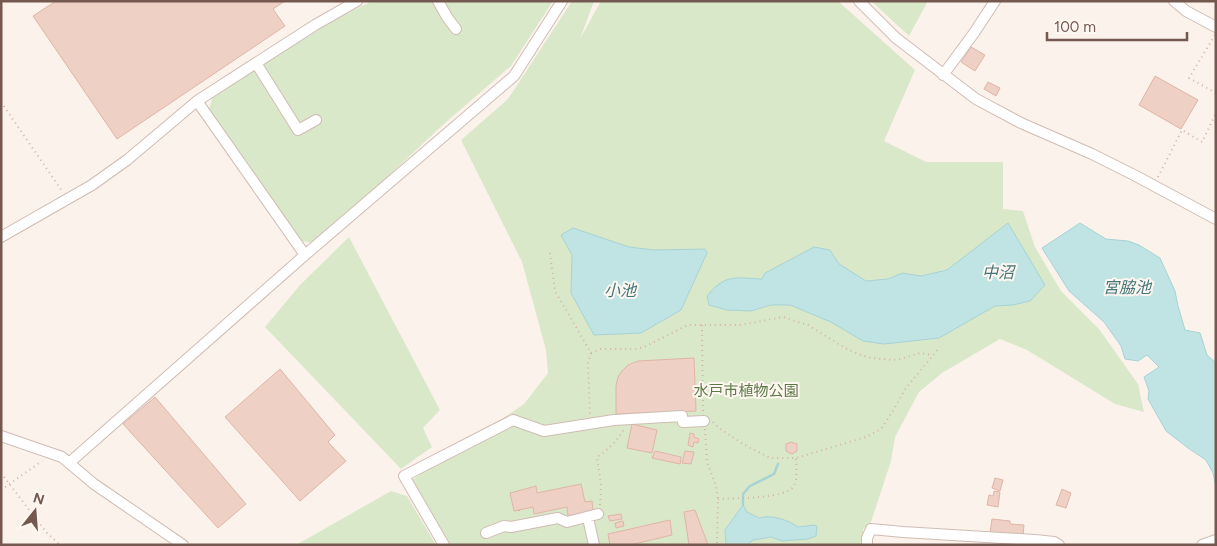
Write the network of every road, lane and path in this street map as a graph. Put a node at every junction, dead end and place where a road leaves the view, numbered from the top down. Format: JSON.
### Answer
{"nodes":[{"id":1,"x":357,"y":1,"type":"edge"},
{"id":2,"x":438,"y":1,"type":"edge"},
{"id":3,"x":562,"y":1,"type":"edge"},
{"id":4,"x":858,"y":1,"type":"edge"},
{"id":5,"x":995,"y":1,"type":"edge"},
{"id":6,"x":1174,"y":1,"type":"edge"},
{"id":7,"x":1216,"y":28,"type":"edge"},
{"id":8,"x":456,"y":29,"type":"dead end"},
{"id":9,"x":1216,"y":33,"type":"edge"},
{"id":10,"x":256,"y":63,"type":"junction"},
{"id":11,"x":943,"y":75,"type":"junction"},
{"id":12,"x":1216,"y":93,"type":"edge"},
{"id":13,"x":197,"y":101,"type":"junction"},
{"id":14,"x":1,"y":102,"type":"edge"},
{"id":15,"x":1216,"y":113,"type":"edge"},
{"id":16,"x":316,"y":120,"type":"dead end"},
{"id":17,"x":1154,"y":186,"type":"junction"},
{"id":18,"x":68,"y":200,"type":"junction"},
{"id":19,"x":1216,"y":219,"type":"edge"},
{"id":20,"x":1,"y":237,"type":"edge"},
{"id":21,"x":550,"y":252,"type":"dead end"},
{"id":22,"x":305,"y":255,"type":"junction"},
{"id":23,"x":702,"y":325,"type":"junction"},
{"id":24,"x":940,"y":347,"type":"dead end"},
{"id":25,"x":591,"y":352,"type":"junction"},
{"id":26,"x":932,"y":355,"type":"junction"},
{"id":27,"x":703,"y":408,"type":"junction"},
{"id":28,"x":706,"y":417,"type":"junction"},
{"id":29,"x":626,"y":419,"type":"junction"},
{"id":30,"x":590,"y":423,"type":"junction"},
{"id":31,"x":1,"y":436,"type":"edge"},
{"id":32,"x":52,"y":453,"type":"junction"},
{"id":33,"x":796,"y":458,"type":"junction"},
{"id":34,"x":69,"y":463,"type":"junction"},
{"id":35,"x":1,"y":473,"type":"edge"},
{"id":36,"x":10,"y":482,"type":"junction"},
{"id":37,"x":1,"y":490,"type":"edge"},
{"id":38,"x":718,"y":499,"type":"junction"},
{"id":39,"x":598,"y":514,"type":"joint"},
{"id":40,"x":588,"y":518,"type":"junction"},
{"id":41,"x":486,"y":533,"type":"dead end"},
{"id":42,"x":1216,"y":540,"type":"edge"},
{"id":43,"x":60,"y":545,"type":"edge"},
{"id":44,"x":183,"y":545,"type":"edge"},
{"id":45,"x":444,"y":545,"type":"edge"},
{"id":46,"x":594,"y":545,"type":"edge"},
{"id":47,"x":717,"y":545,"type":"edge"},
{"id":48,"x":867,"y":545,"type":"edge"},
{"id":49,"x":1059,"y":545,"type":"edge"},
{"id":50,"x":1202,"y":545,"type":"edge"}],
"edges":[{"from":1,"to":10,"type":"street"},
{"from":2,"to":8,"type":"street"},
{"from":3,"to":22,"type":"street"},
{"from":4,"to":11,"type":"street"},
{"from":5,"to":11,"type":"street"},
{"from":6,"to":7,"type":"street"},
{"from":9,"to":12,"type":"path"},
{"from":10,"to":13,"type":"street"},
{"from":10,"to":16,"type":"street"},
{"from":11,"to":17,"type":"street"},
{"from":13,"to":18,"type":"street"},
{"from":13,"to":22,"type":"street"},
{"from":14,"to":18,"type":"path"},
{"from":15,"to":17,"type":"path"},
{"from":17,"to":19,"type":"street"},
{"from":18,"to":20,"type":"street"},
{"from":21,"to":25,"type":"path"},
{"from":22,"to":34,"type":"street"},
{"from":23,"to":25,"type":"path"},
{"from":23,"to":26,"type":"path"},
{"from":23,"to":27,"type":"path"},
{"from":24,"to":26,"type":"path"},
{"from":25,"to":30,"type":"path"},
{"from":26,"to":33,"type":"path"},
{"from":27,"to":28,"type":"path"},
{"from":27,"to":28,"type":"path"},
{"from":28,"to":29,"type":"street"},
{"from":28,"to":33,"type":"path"},
{"from":28,"to":38,"type":"path"},
{"from":29,"to":30,"type":"street"},
{"from":29,"to":39,"type":"path"},
{"from":30,"to":45,"type":"street"},
{"from":31,"to":32,"type":"street"},
{"from":32,"to":34,"type":"street"},
{"from":32,"to":36,"type":"path"},
{"from":33,"to":38,"type":"path"},
{"from":34,"to":44,"type":"street"},
{"from":35,"to":36,"type":"path"},
{"from":36,"to":37,"type":"path"},
{"from":36,"to":43,"type":"path"},
{"from":38,"to":47,"type":"path"},
{"from":39,"to":40,"type":"street"},
{"from":40,"to":41,"type":"street"},
{"from":40,"to":46,"type":"street"},
{"from":42,"to":50,"type":"street"},
{"from":48,"to":49,"type":"street"}]}
